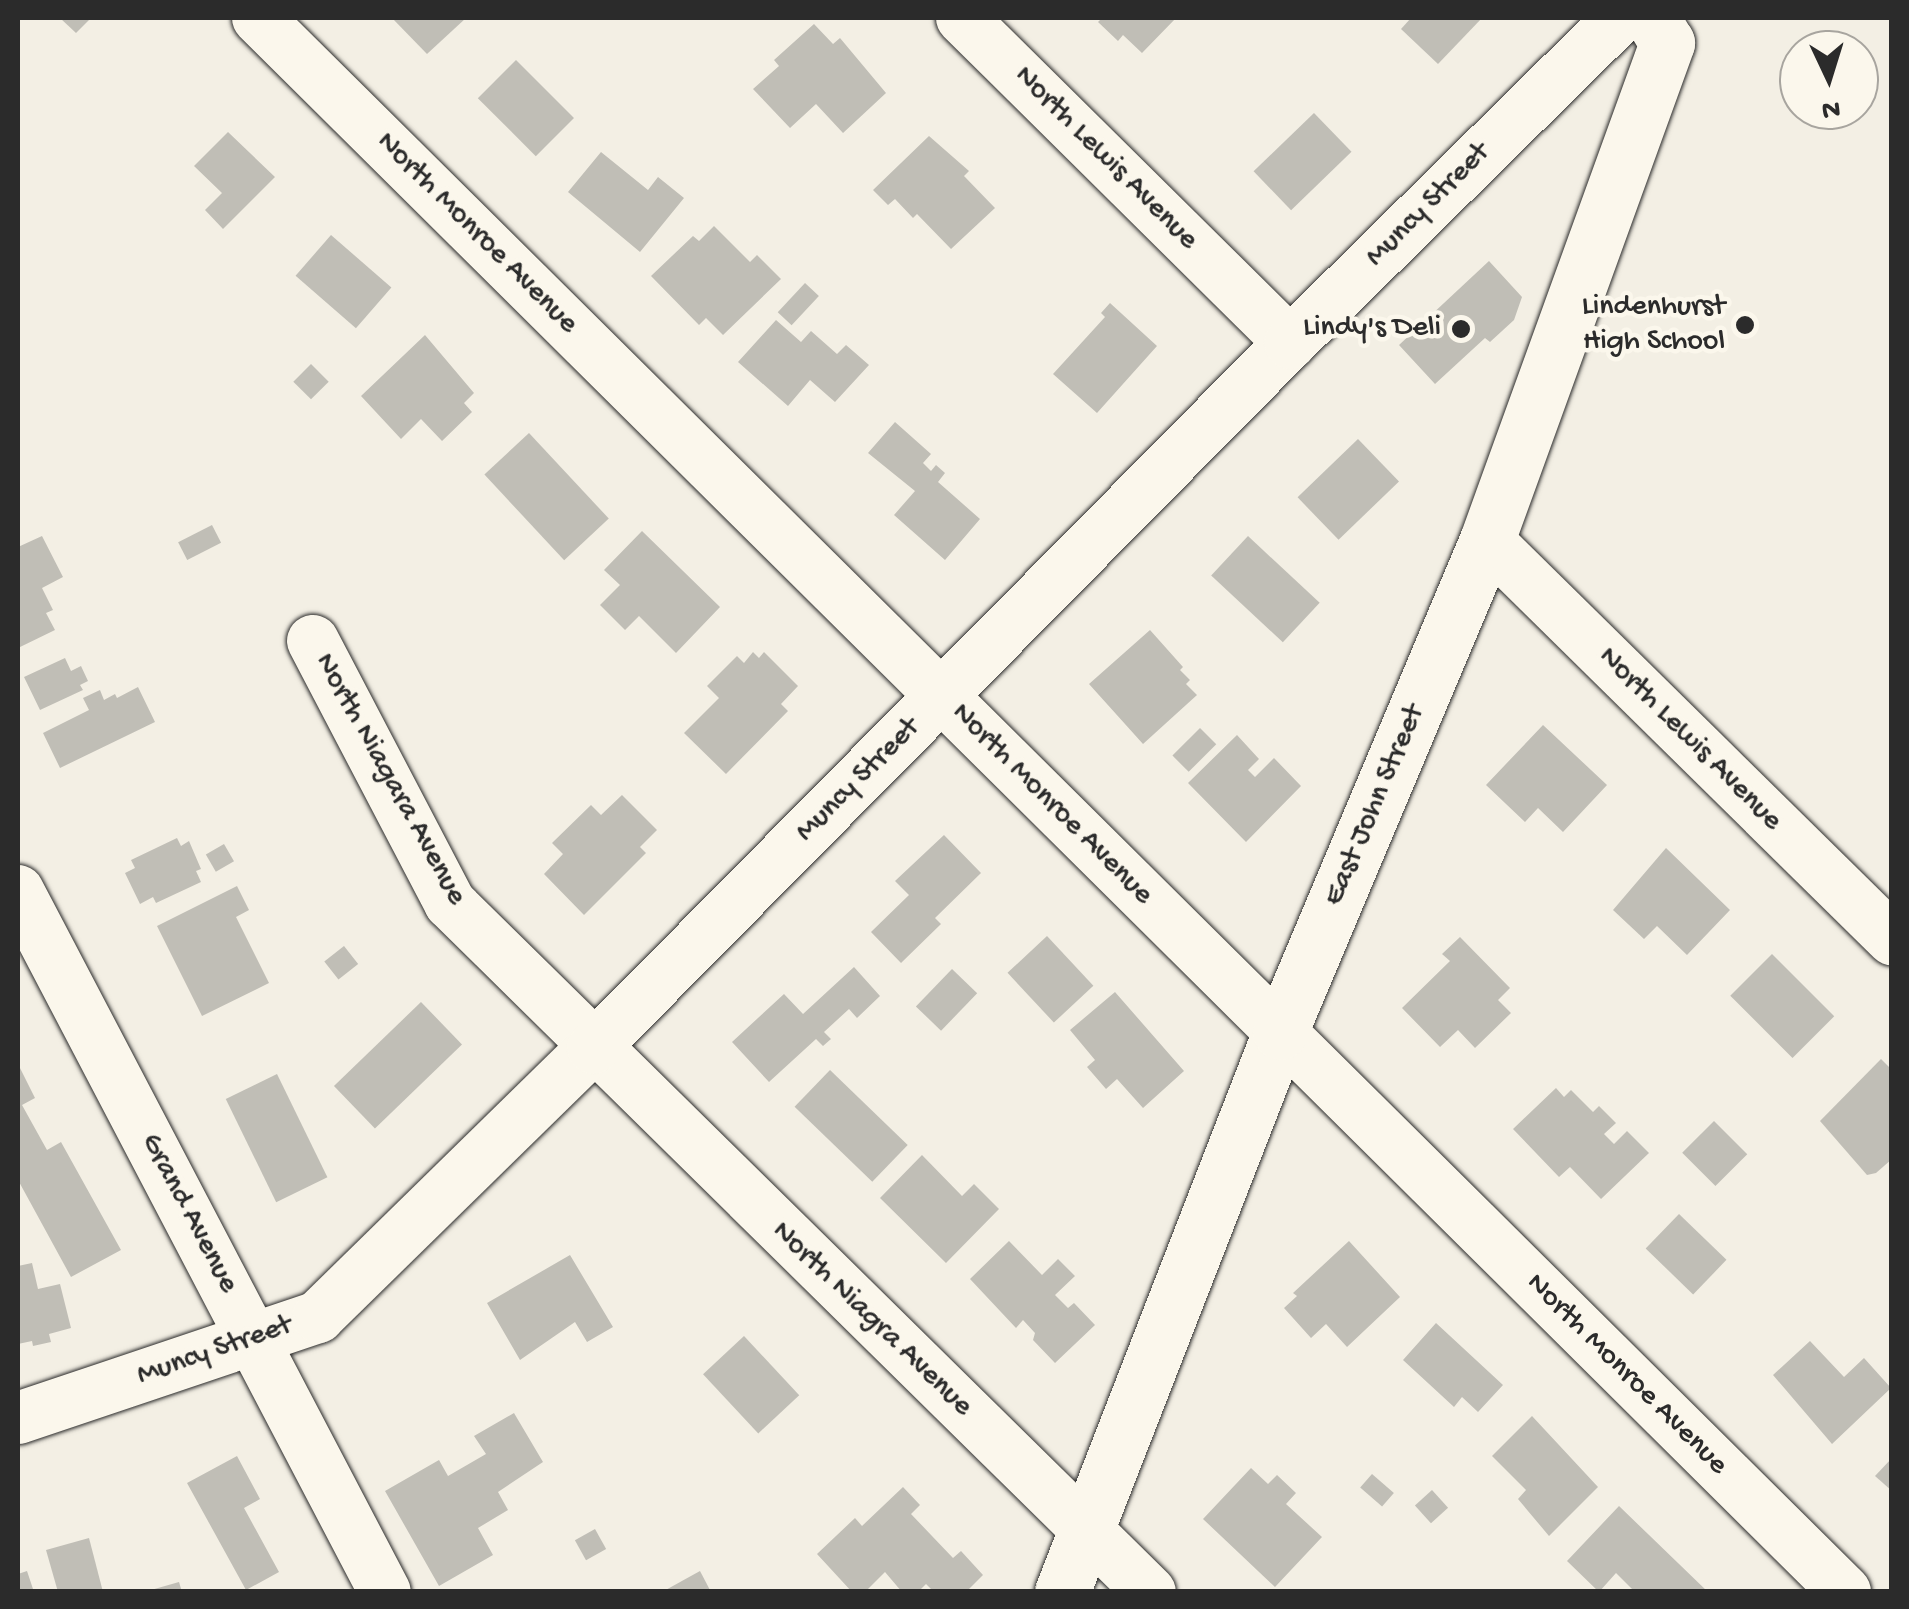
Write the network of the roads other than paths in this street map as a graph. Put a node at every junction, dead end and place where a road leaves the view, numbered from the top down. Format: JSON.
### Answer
{"nodes":[{"id":1,"x":258,"y":18,"type":"edge"},
{"id":2,"x":962,"y":18,"type":"edge"},
{"id":3,"x":1620,"y":18,"type":"edge"},
{"id":4,"x":1652,"y":18,"type":"edge"},
{"id":5,"x":1290,"y":342,"type":"junction"},
{"id":6,"x":1488,"y":540,"type":"junction"},
{"id":7,"x":313,"y":640,"type":"dead end"},
{"id":8,"x":943,"y":697,"type":"junction"},
{"id":9,"x":18,"y":892,"type":"edge"},
{"id":10,"x":1892,"y":939,"type":"edge"},
{"id":11,"x":1280,"y":1032,"type":"junction"},
{"id":12,"x":592,"y":1048,"type":"junction"},
{"id":13,"x":254,"y":1339,"type":"junction"},
{"id":14,"x":18,"y":1418,"type":"edge"},
{"id":15,"x":1088,"y":1530,"type":"junction"},
{"id":16,"x":384,"y":1592,"type":"edge"},
{"id":17,"x":1062,"y":1592,"type":"edge"},
{"id":18,"x":1150,"y":1592,"type":"edge"},
{"id":19,"x":1845,"y":1592,"type":"edge"}],
"edges":[{"from":1,"to":8,"type":"street","name":"North Monroe Avenue"},
{"from":2,"to":5,"type":"street","name":"North Lewis Avenue"},
{"from":3,"to":5,"type":"street","name":"Muncy Street"},
{"from":4,"to":6,"type":"street","name":"East John Street"},
{"from":5,"to":8,"type":"street","name":"Muncy Street"},
{"from":6,"to":10,"type":"street","name":"North Lewis Avenue"},
{"from":6,"to":11,"type":"street","name":"East John Street"},
{"from":7,"to":12,"type":"street","name":"North Niagara Avenue"},
{"from":8,"to":11,"type":"street","name":"North Monroe Avenue"},
{"from":8,"to":12,"type":"street","name":"Muncy Street"},
{"from":9,"to":13,"type":"street","name":"Grand Avenue"},
{"from":11,"to":15,"type":"street","name":"East John Street"},
{"from":11,"to":19,"type":"street","name":"North Monroe Avenue"},
{"from":12,"to":13,"type":"street","name":"Muncy Street"},
{"from":12,"to":15,"type":"street","name":"North Niagra Avenue"},
{"from":13,"to":14,"type":"street","name":"Muncy Street"},
{"from":13,"to":16,"type":"street","name":"Grand Avenue"},
{"from":15,"to":17,"type":"street","name":"East John Street"},
{"from":15,"to":18,"type":"street","name":"North Niagra Avenue"}]}
